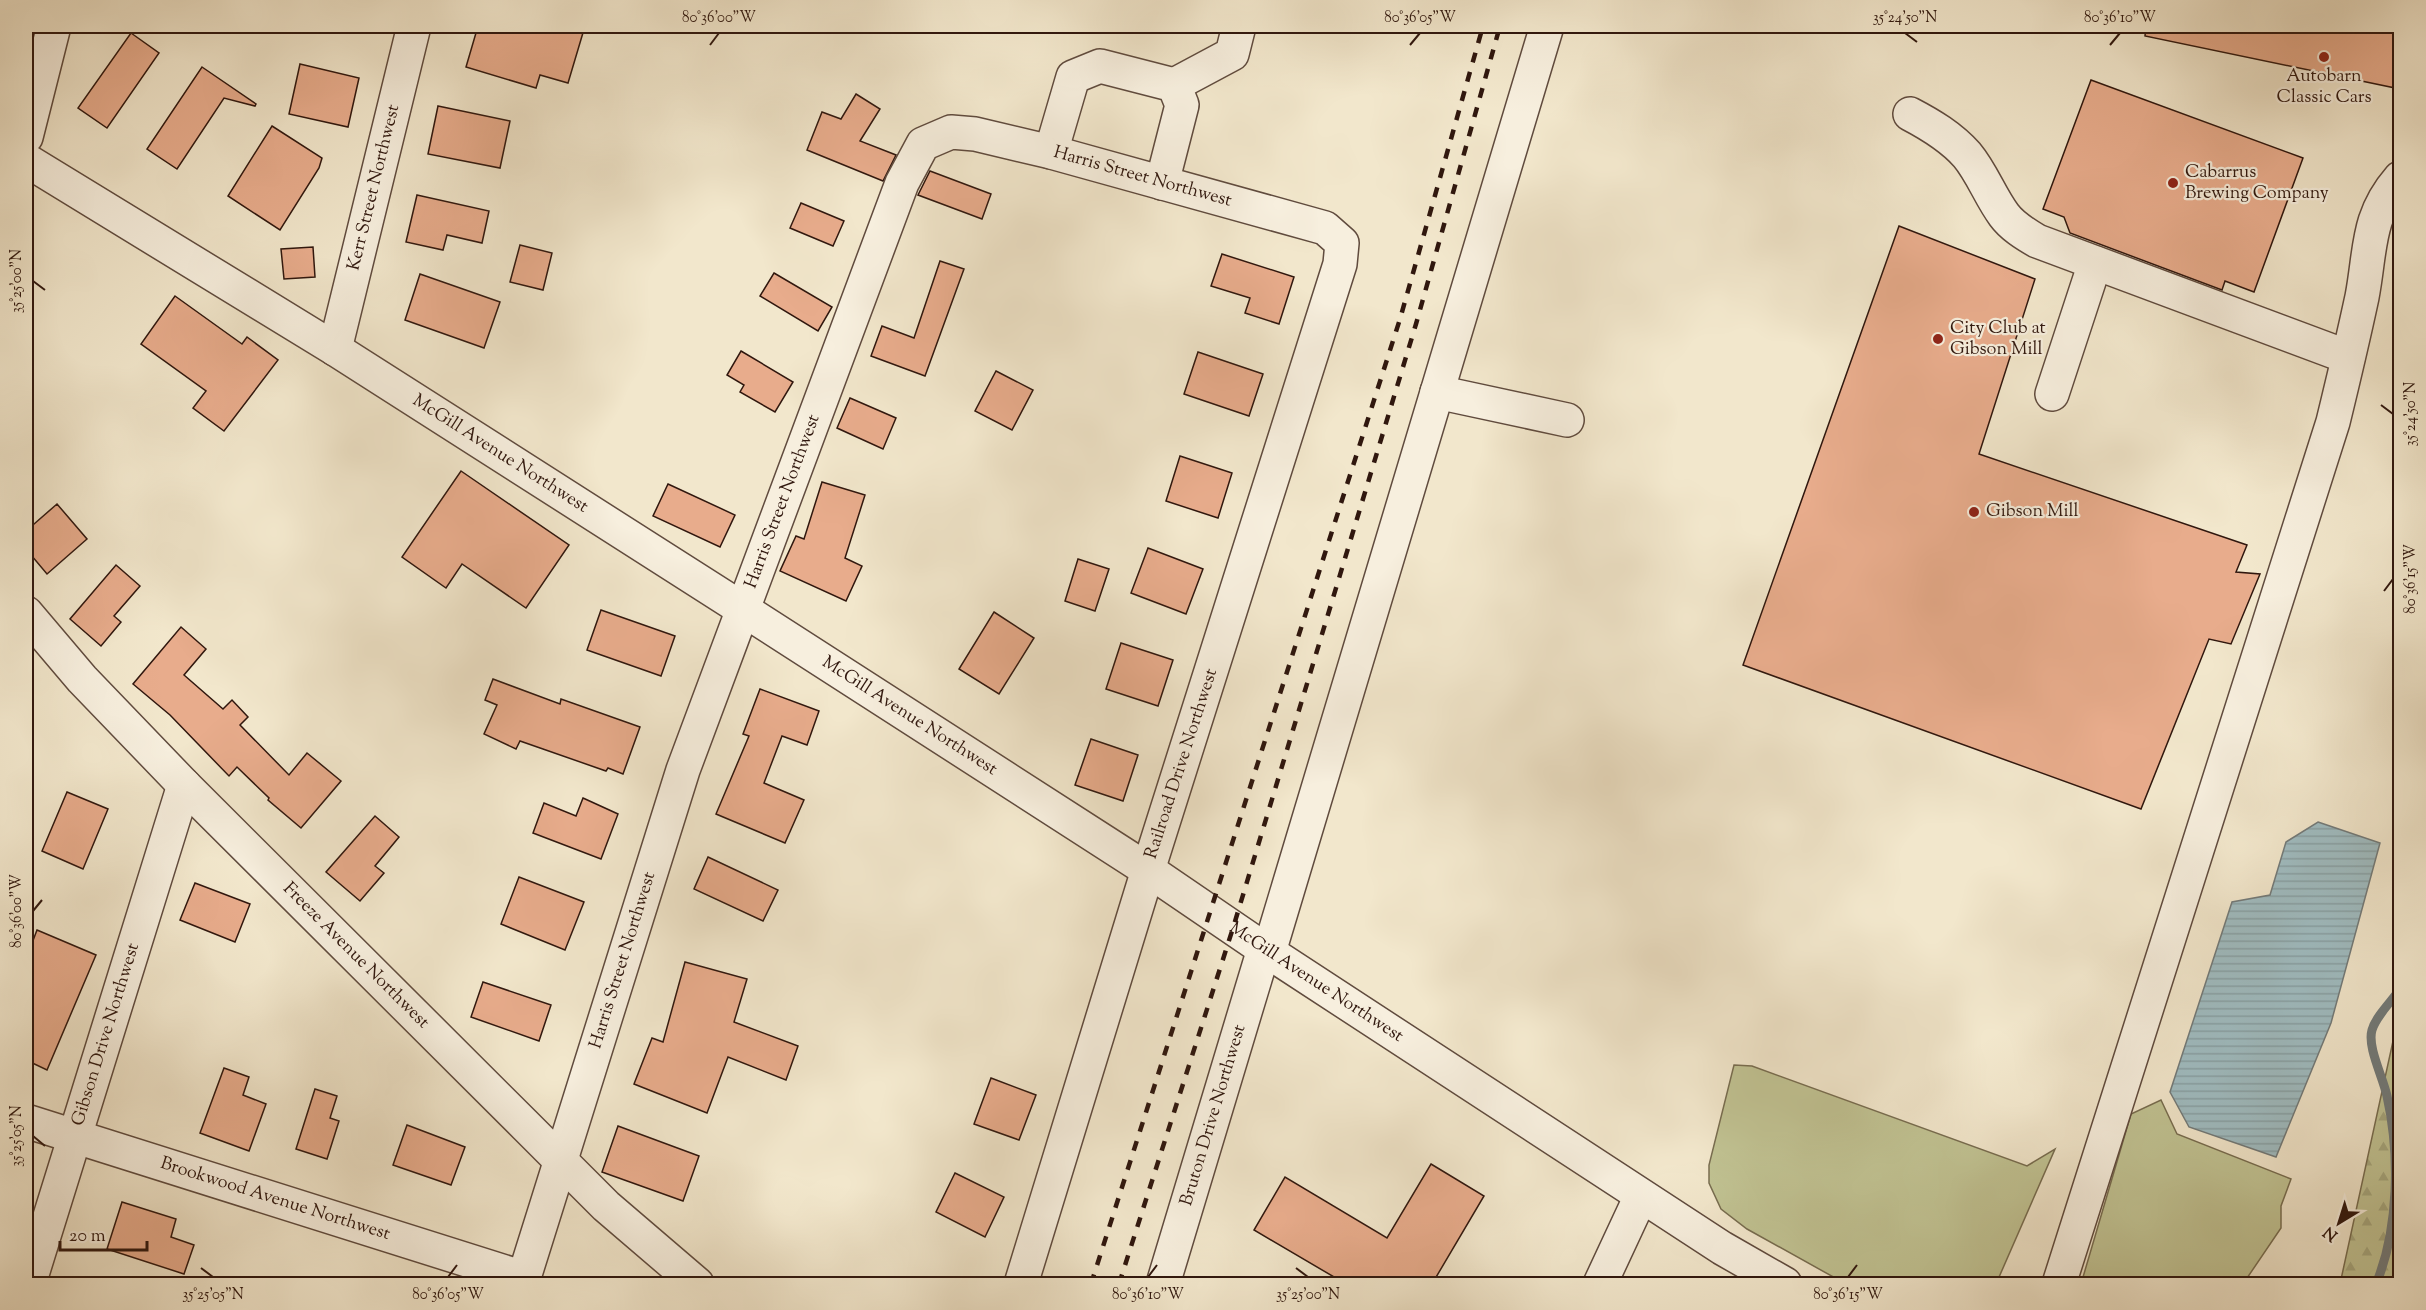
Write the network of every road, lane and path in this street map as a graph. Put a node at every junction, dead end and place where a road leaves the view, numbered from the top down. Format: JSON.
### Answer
{"nodes":[{"id":1,"x":54,"y":26,"type":"edge"},
{"id":2,"x":414,"y":26,"type":"edge"},
{"id":3,"x":1239,"y":26,"type":"edge"},
{"id":4,"x":1547,"y":26,"type":"edge"},
{"id":5,"x":1174,"y":85,"type":"junction"},
{"id":6,"x":1910,"y":114,"type":"dead end"},
{"id":7,"x":26,"y":137,"type":"edge"},
{"id":8,"x":1051,"y":152,"type":"junction"},
{"id":9,"x":26,"y":160,"type":"edge"},
{"id":10,"x":2400,"y":178,"type":"edge"},
{"id":11,"x":1162,"y":183,"type":"junction"},
{"id":12,"x":1342,"y":243,"type":"joint"},
{"id":13,"x":2095,"y":263,"type":"junction"},
{"id":14,"x":334,"y":349,"type":"junction"},
{"id":15,"x":2348,"y":357,"type":"junction"},
{"id":16,"x":1437,"y":392,"type":"junction"},
{"id":17,"x":2052,"y":394,"type":"dead end"},
{"id":18,"x":1567,"y":420,"type":"dead end"},
{"id":19,"x":744,"y":610,"type":"junction"},
{"id":20,"x":26,"y":613,"type":"edge"},
{"id":21,"x":184,"y":785,"type":"junction"},
{"id":22,"x":1148,"y":870,"type":"junction"},
{"id":23,"x":1266,"y":950,"type":"junction"},
{"id":24,"x":26,"y":1121,"type":"edge"},
{"id":25,"x":76,"y":1137,"type":"junction"},
{"id":26,"x":561,"y":1161,"type":"junction"},
{"id":27,"x":1641,"y":1196,"type":"junction"},
{"id":28,"x":523,"y":1281,"type":"edge"},
{"id":29,"x":29,"y":1284,"type":"edge"},
{"id":30,"x":697,"y":1284,"type":"edge"},
{"id":31,"x":1021,"y":1284,"type":"edge"},
{"id":32,"x":1163,"y":1284,"type":"edge"},
{"id":33,"x":1600,"y":1284,"type":"edge"},
{"id":34,"x":1785,"y":1284,"type":"edge"},
{"id":35,"x":2059,"y":1284,"type":"edge"}],
"edges":[{"from":1,"to":7,"type":"street"},
{"from":2,"to":14,"type":"street","name":"Kerr Street Northwest"},
{"from":3,"to":5,"type":"street"},
{"from":4,"to":16,"type":"street","name":"Bruton Drive Northwest"},
{"from":5,"to":8,"type":"street"},
{"from":5,"to":11,"type":"street"},
{"from":6,"to":13,"type":"street"},
{"from":8,"to":11,"type":"street","name":"Harris Street Northwest"},
{"from":8,"to":19,"type":"street","name":"Harris Street Northwest"},
{"from":9,"to":14,"type":"street","name":"McGill Avenue Northwest"},
{"from":10,"to":15,"type":"street"},
{"from":11,"to":12,"type":"street","name":"Harris Street Northwest"},
{"from":12,"to":22,"type":"street","name":"Railroad Drive Northwest"},
{"from":13,"to":15,"type":"street"},
{"from":13,"to":17,"type":"street"},
{"from":14,"to":19,"type":"street","name":"McGill Avenue Northwest"},
{"from":15,"to":35,"type":"street"},
{"from":16,"to":18,"type":"street"},
{"from":16,"to":23,"type":"street","name":"Bruton Drive Northwest"},
{"from":19,"to":22,"type":"street","name":"McGill Avenue Northwest"},
{"from":19,"to":26,"type":"street","name":"Harris Street Northwest"},
{"from":20,"to":21,"type":"street","name":"Freeze Avenue Northwest"},
{"from":21,"to":25,"type":"street","name":"Gibson Drive Northwest"},
{"from":21,"to":26,"type":"street","name":"Freeze Avenue Northwest"},
{"from":22,"to":23,"type":"street","name":"McGill Avenue Northwest"},
{"from":22,"to":31,"type":"street","name":"Railroad Drive Northwest"},
{"from":23,"to":27,"type":"street","name":"McGill Avenue Northwest"},
{"from":23,"to":32,"type":"street","name":"Bruton Drive Northwest"},
{"from":24,"to":25,"type":"street","name":"Brookwood Avenue Northwest"},
{"from":25,"to":28,"type":"street","name":"Brookwood Avenue Northwest"},
{"from":25,"to":29,"type":"street","name":"Gibson Drive Northwest"},
{"from":26,"to":28,"type":"street","name":"Harris Street Northwest"},
{"from":26,"to":30,"type":"street","name":"Freeze Avenue Northwest"},
{"from":27,"to":33,"type":"street"},
{"from":27,"to":34,"type":"street","name":"McGill Avenue Northwest"}]}
